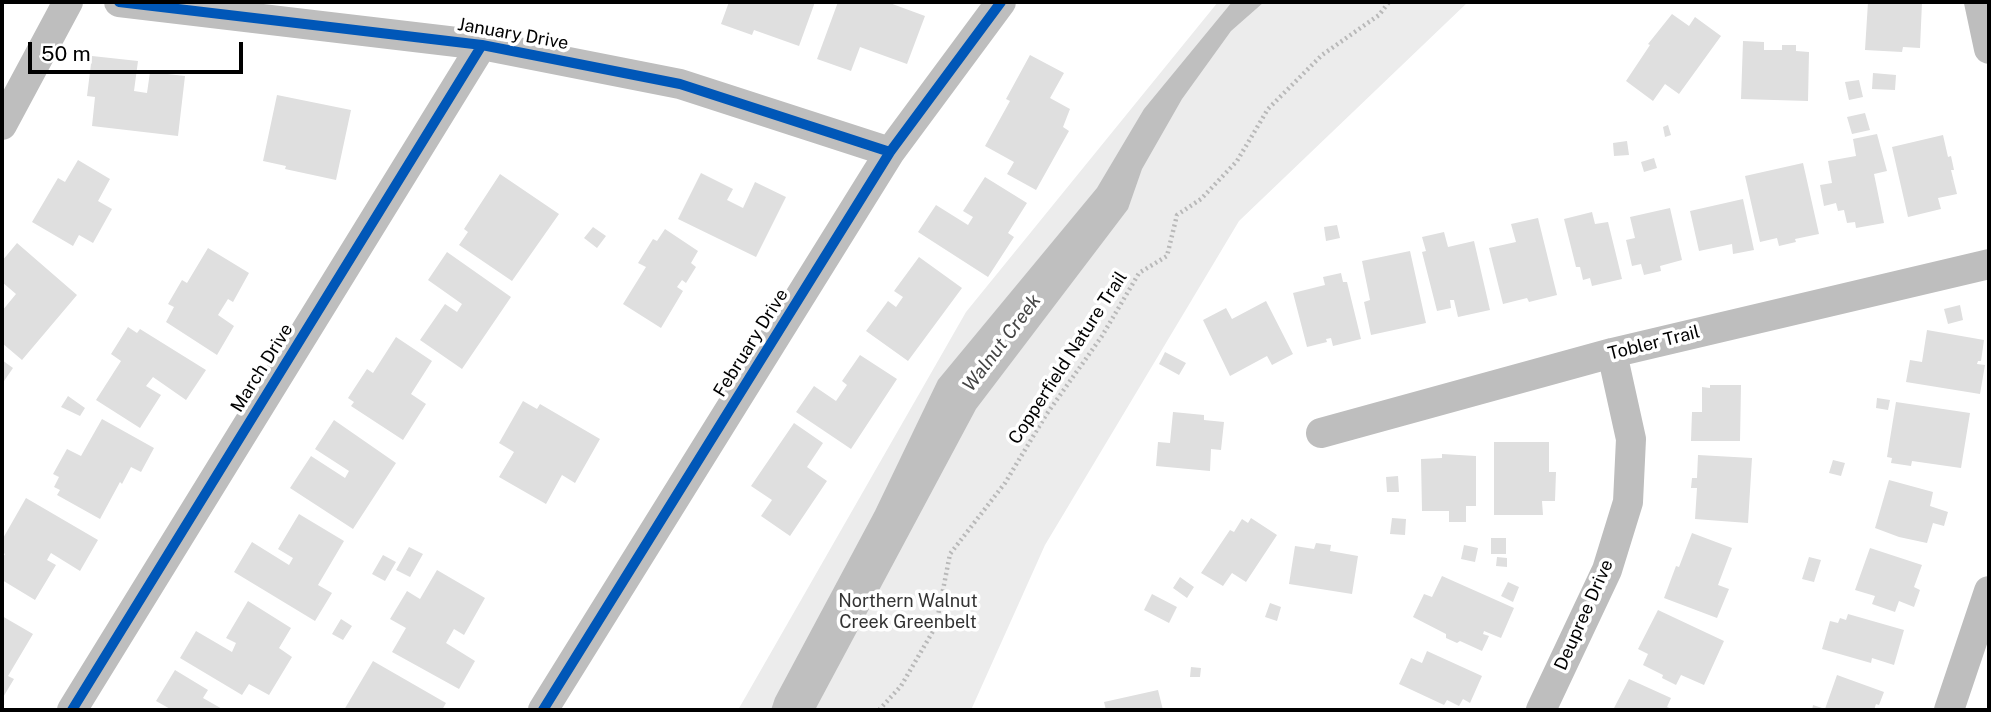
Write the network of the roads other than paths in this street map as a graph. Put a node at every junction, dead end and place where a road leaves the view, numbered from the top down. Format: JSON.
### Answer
{"nodes":[{"id":1,"x":68,"y":2,"type":"edge"},
{"id":2,"x":119,"y":2,"type":"edge"},
{"id":3,"x":1000,"y":2,"type":"edge"},
{"id":4,"x":1979,"y":2,"type":"edge"},
{"id":5,"x":482,"y":45,"type":"junction"},
{"id":6,"x":1989,"y":49,"type":"edge"},
{"id":7,"x":2,"y":125,"type":"edge"},
{"id":8,"x":890,"y":152,"type":"junction"},
{"id":9,"x":1989,"y":264,"type":"edge"},
{"id":10,"x":1612,"y":353,"type":"junction"},
{"id":11,"x":1321,"y":433,"type":"dead end"},
{"id":12,"x":1989,"y":591,"type":"edge"},
{"id":13,"x":72,"y":710,"type":"edge"},
{"id":14,"x":543,"y":710,"type":"edge"},
{"id":15,"x":1541,"y":710,"type":"edge"},
{"id":16,"x":1949,"y":710,"type":"edge"}],
"edges":[{"from":1,"to":7,"type":"street"},
{"from":2,"to":5,"type":"street","name":"January Drive"},
{"from":3,"to":8,"type":"street","name":"February Drive"},
{"from":4,"to":6,"type":"street"},
{"from":5,"to":8,"type":"street","name":"January Drive"},
{"from":5,"to":13,"type":"street","name":"March Drive"},
{"from":8,"to":14,"type":"street","name":"February Drive"},
{"from":9,"to":10,"type":"street","name":"Tobler Trail"},
{"from":10,"to":11,"type":"street","name":"Tobler Trail"},
{"from":10,"to":15,"type":"street","name":"Deupree Drive"},
{"from":12,"to":16,"type":"street"}]}
